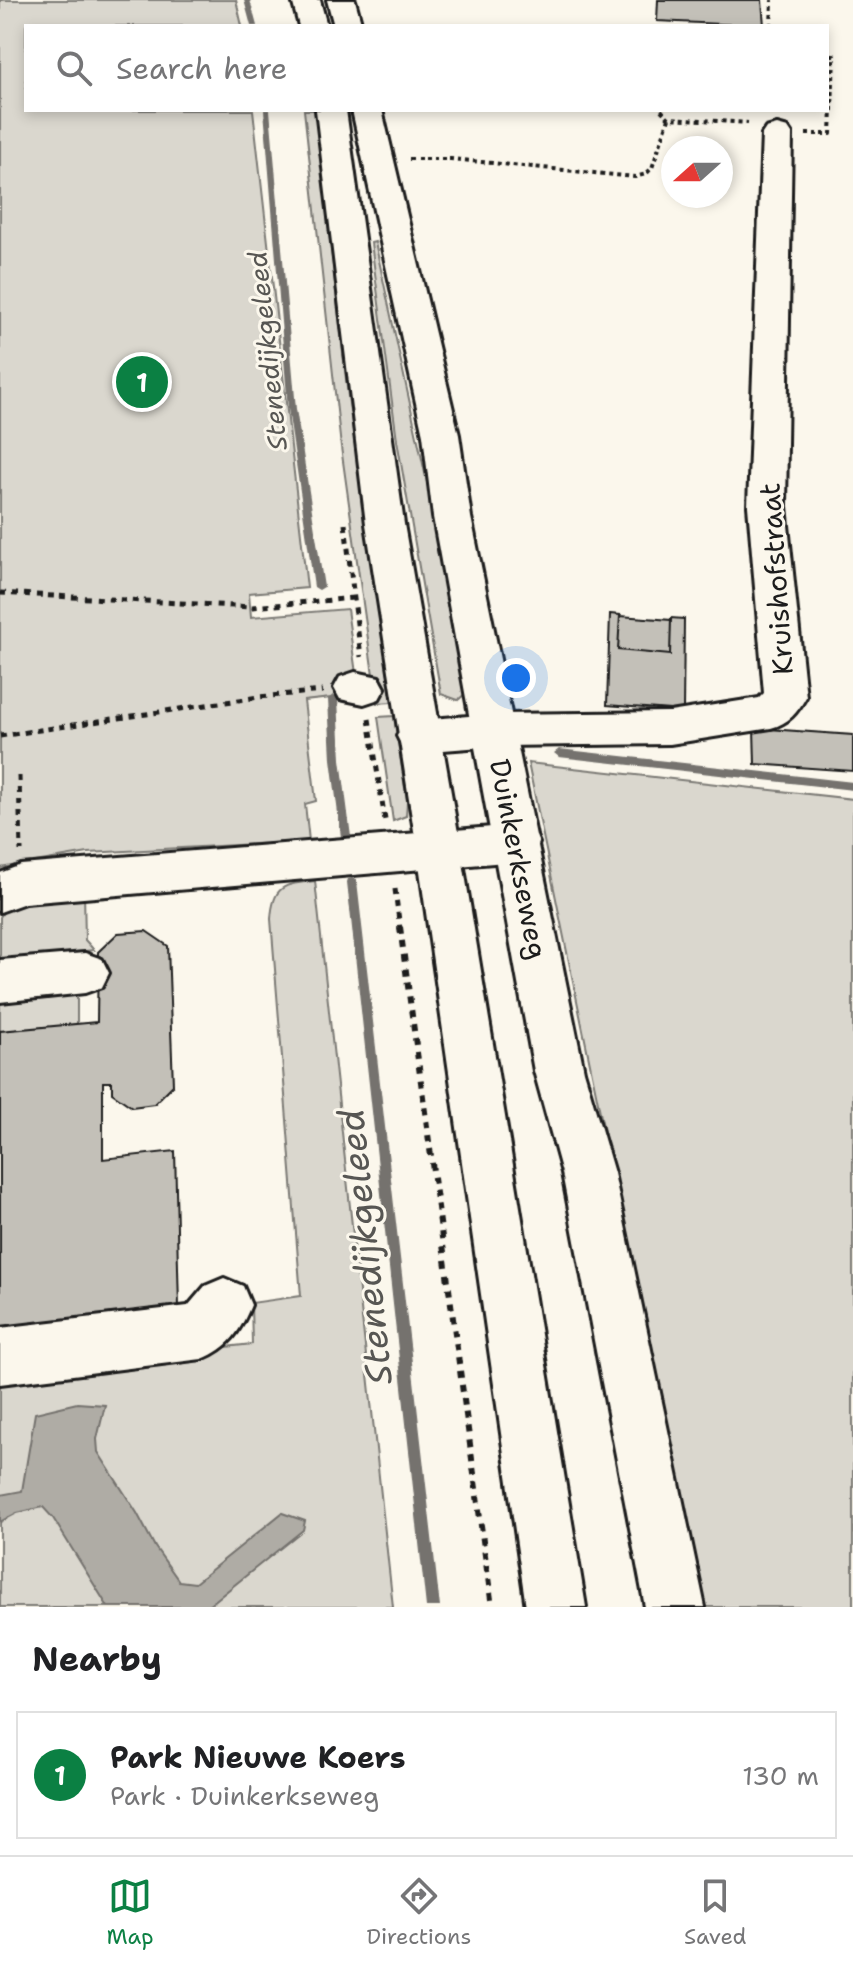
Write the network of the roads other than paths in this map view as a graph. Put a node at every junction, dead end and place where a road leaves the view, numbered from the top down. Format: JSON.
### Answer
{"nodes":[{"id":1,"x":306,"y":0,"type":"edge"},
{"id":2,"x":341,"y":0,"type":"edge"},
{"id":3,"x":312,"y":24,"type":"edge"},
{"id":4,"x":347,"y":24,"type":"edge"},
{"id":5,"x":367,"y":112,"type":"edge"},
{"id":6,"x":332,"y":115,"type":"edge"},
{"id":7,"x":766,"y":129,"type":"road end"},
{"id":8,"x":378,"y":161,"type":"junction"},
{"id":9,"x":494,"y":730,"type":"junction"},
{"id":10,"x":418,"y":736,"type":"junction"},
{"id":11,"x":517,"y":843,"type":"junction"},
{"id":12,"x":439,"y":850,"type":"junction"},
{"id":13,"x":11,"y":888,"type":"edge"},
{"id":14,"x":85,"y":973,"type":"dead end"},
{"id":15,"x":0,"y":981,"type":"edge"},
{"id":16,"x":224,"y":1305,"type":"dead end"},
{"id":17,"x":0,"y":1356,"type":"edge"},
{"id":18,"x":556,"y":1607,"type":"edge"},
{"id":19,"x":675,"y":1607,"type":"edge"}],
"edges":[{"from":1,"to":3,"type":"main road"},
{"from":2,"to":4,"type":"main road"},
{"from":5,"to":8,"type":"main road","name":"Duinkerkseweg"},
{"from":6,"to":8,"type":"main road"},
{"from":6,"to":10,"type":"main road"},
{"from":7,"to":9,"type":"main road","name":"Kruishofstraat"},
{"from":8,"to":9,"type":"main road","name":"Duinkerkseweg"},
{"from":9,"to":10,"type":"main road","name":"Kruishofstraat"},
{"from":9,"to":11,"type":"main road","name":"Duinkerkseweg"},
{"from":10,"to":12,"type":"main road"},
{"from":11,"to":12,"type":"main road"},
{"from":11,"to":19,"type":"main road","name":"Duinkerkseweg"},
{"from":12,"to":13,"type":"main road"},
{"from":12,"to":18,"type":"main road"},
{"from":14,"to":15,"type":"main road"},
{"from":16,"to":17,"type":"main road"}]}
